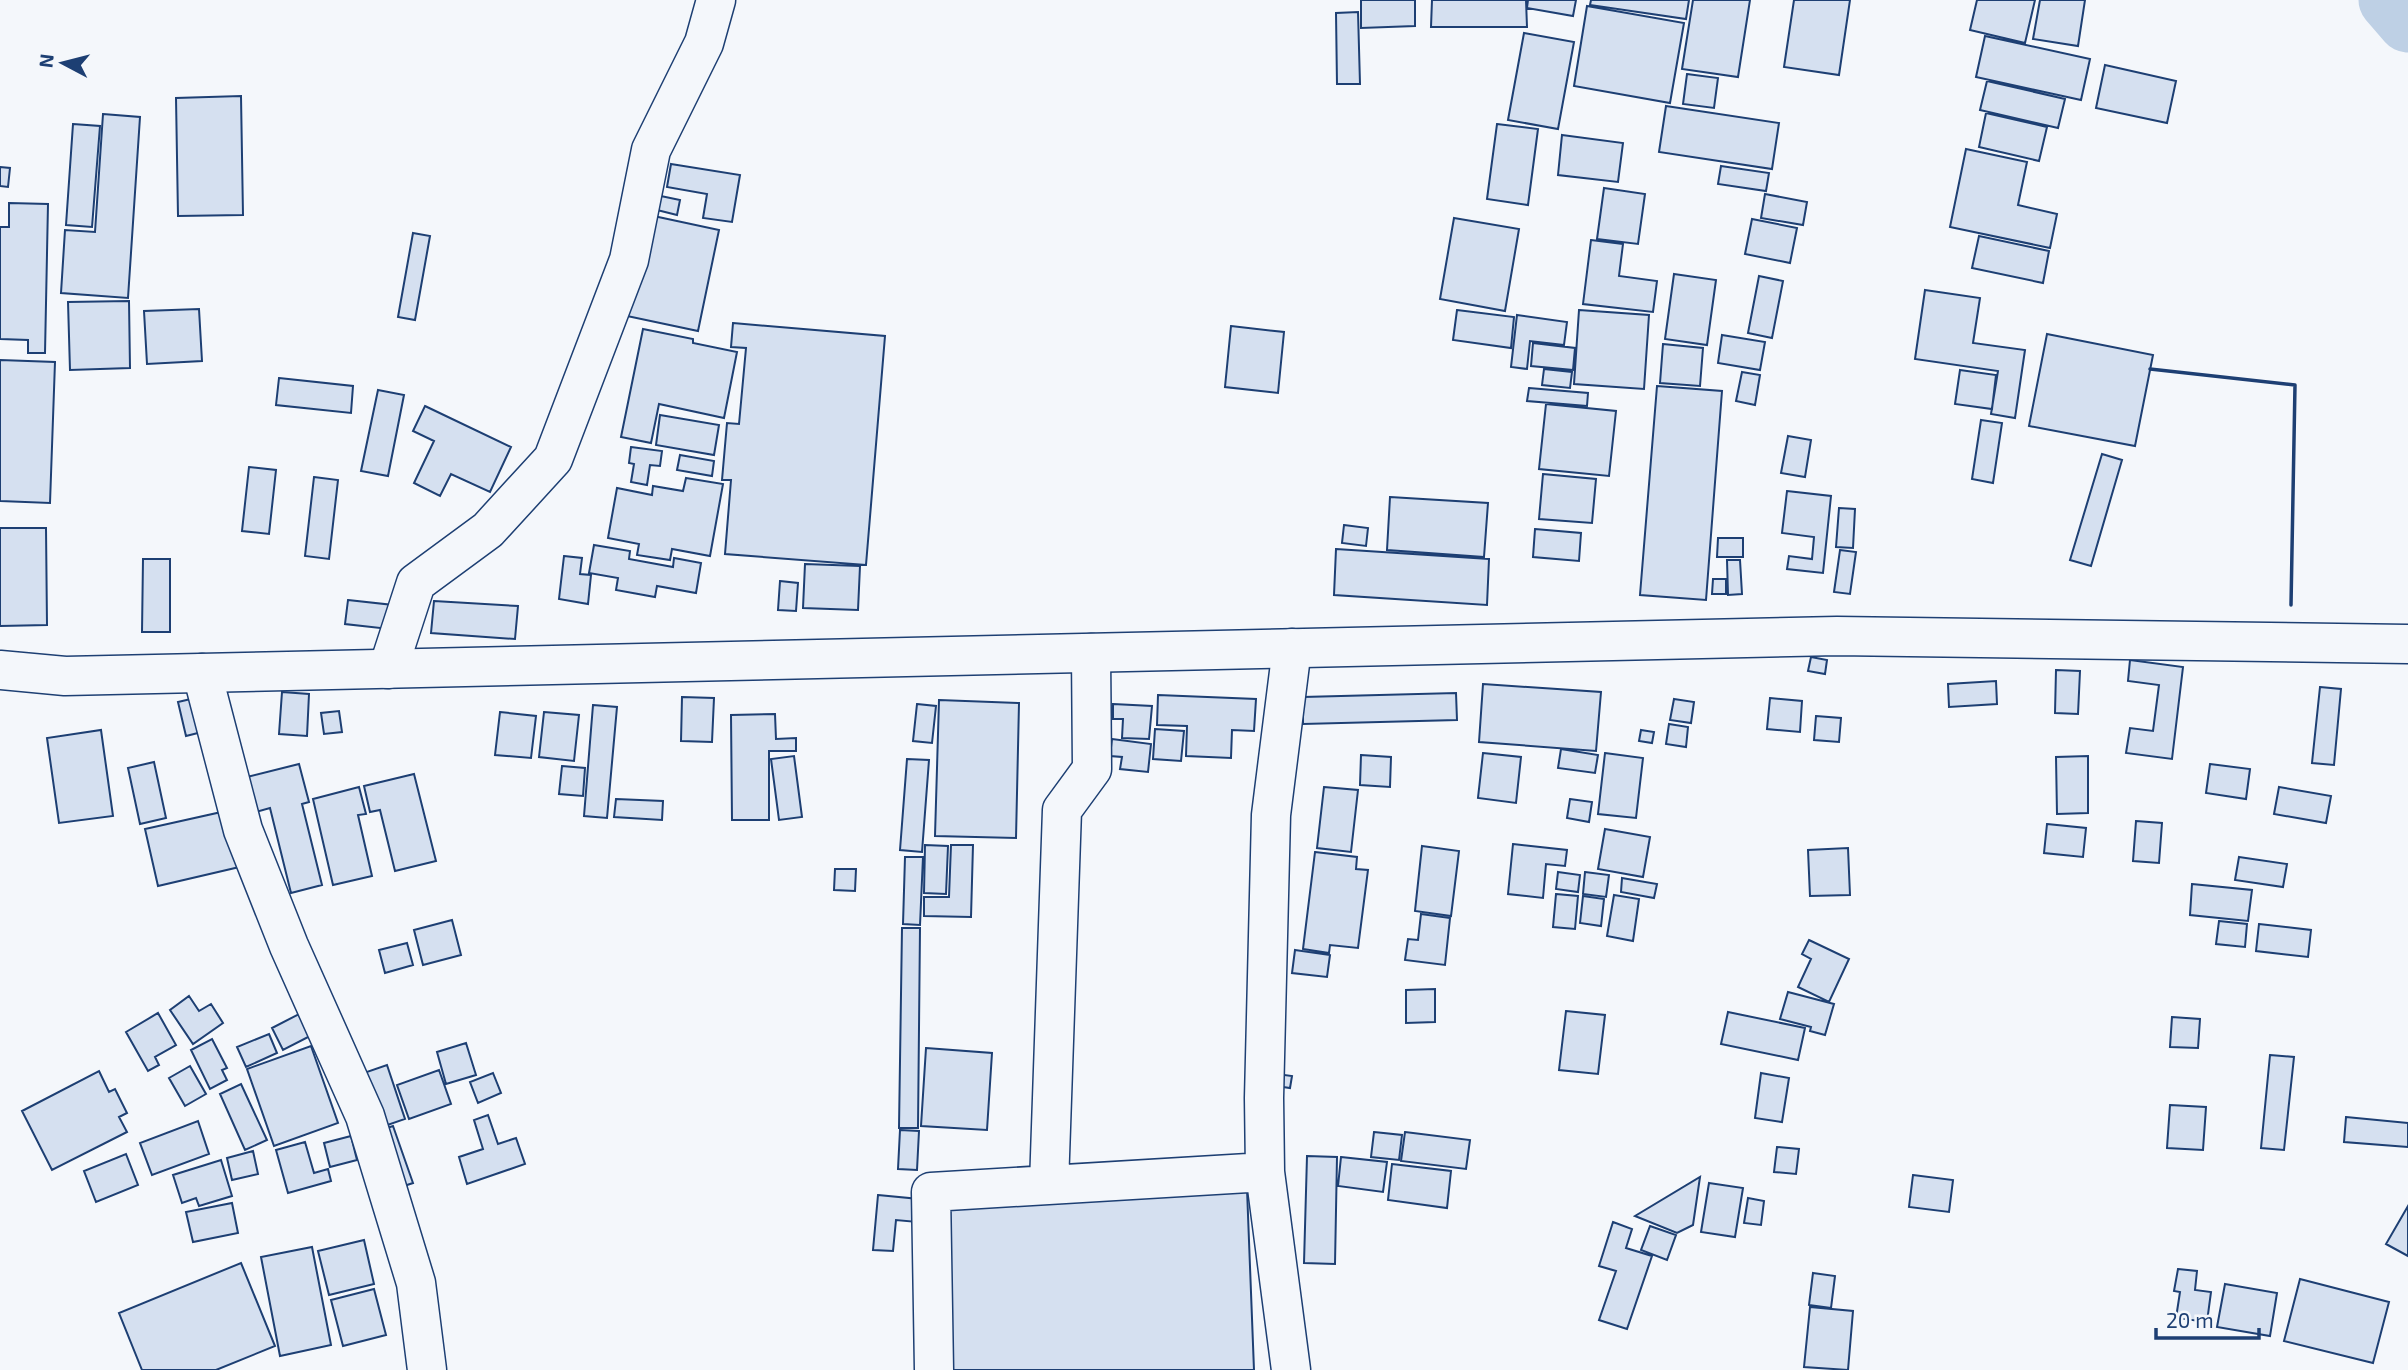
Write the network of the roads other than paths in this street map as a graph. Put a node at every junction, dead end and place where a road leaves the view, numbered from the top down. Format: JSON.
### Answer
{"nodes":[{"id":1,"x":716,"y":0,"type":"edge"},
{"id":2,"x":2408,"y":644,"type":"edge"},
{"id":3,"x":1292,"y":648,"type":"junction"},
{"id":4,"x":1091,"y":653,"type":"junction"},
{"id":5,"x":388,"y":669,"type":"junction"},
{"id":6,"x":0,"y":670,"type":"edge"},
{"id":7,"x":202,"y":673,"type":"junction"},
{"id":8,"x":1265,"y":1172,"type":"junction"},
{"id":9,"x":1049,"y":1185,"type":"junction"},
{"id":10,"x":427,"y":1370,"type":"edge"},
{"id":11,"x":934,"y":1370,"type":"edge"},
{"id":12,"x":1290,"y":1370,"type":"edge"}],
"edges":[{"from":1,"to":5,"type":"street"},
{"from":2,"to":3,"type":"street"},
{"from":3,"to":4,"type":"street"},
{"from":3,"to":8,"type":"street"},
{"from":4,"to":5,"type":"street"},
{"from":4,"to":9,"type":"street"},
{"from":5,"to":7,"type":"street"},
{"from":6,"to":7,"type":"street"},
{"from":7,"to":10,"type":"street"},
{"from":8,"to":9,"type":"street"},
{"from":8,"to":12,"type":"street"},
{"from":9,"to":11,"type":"street"}]}
